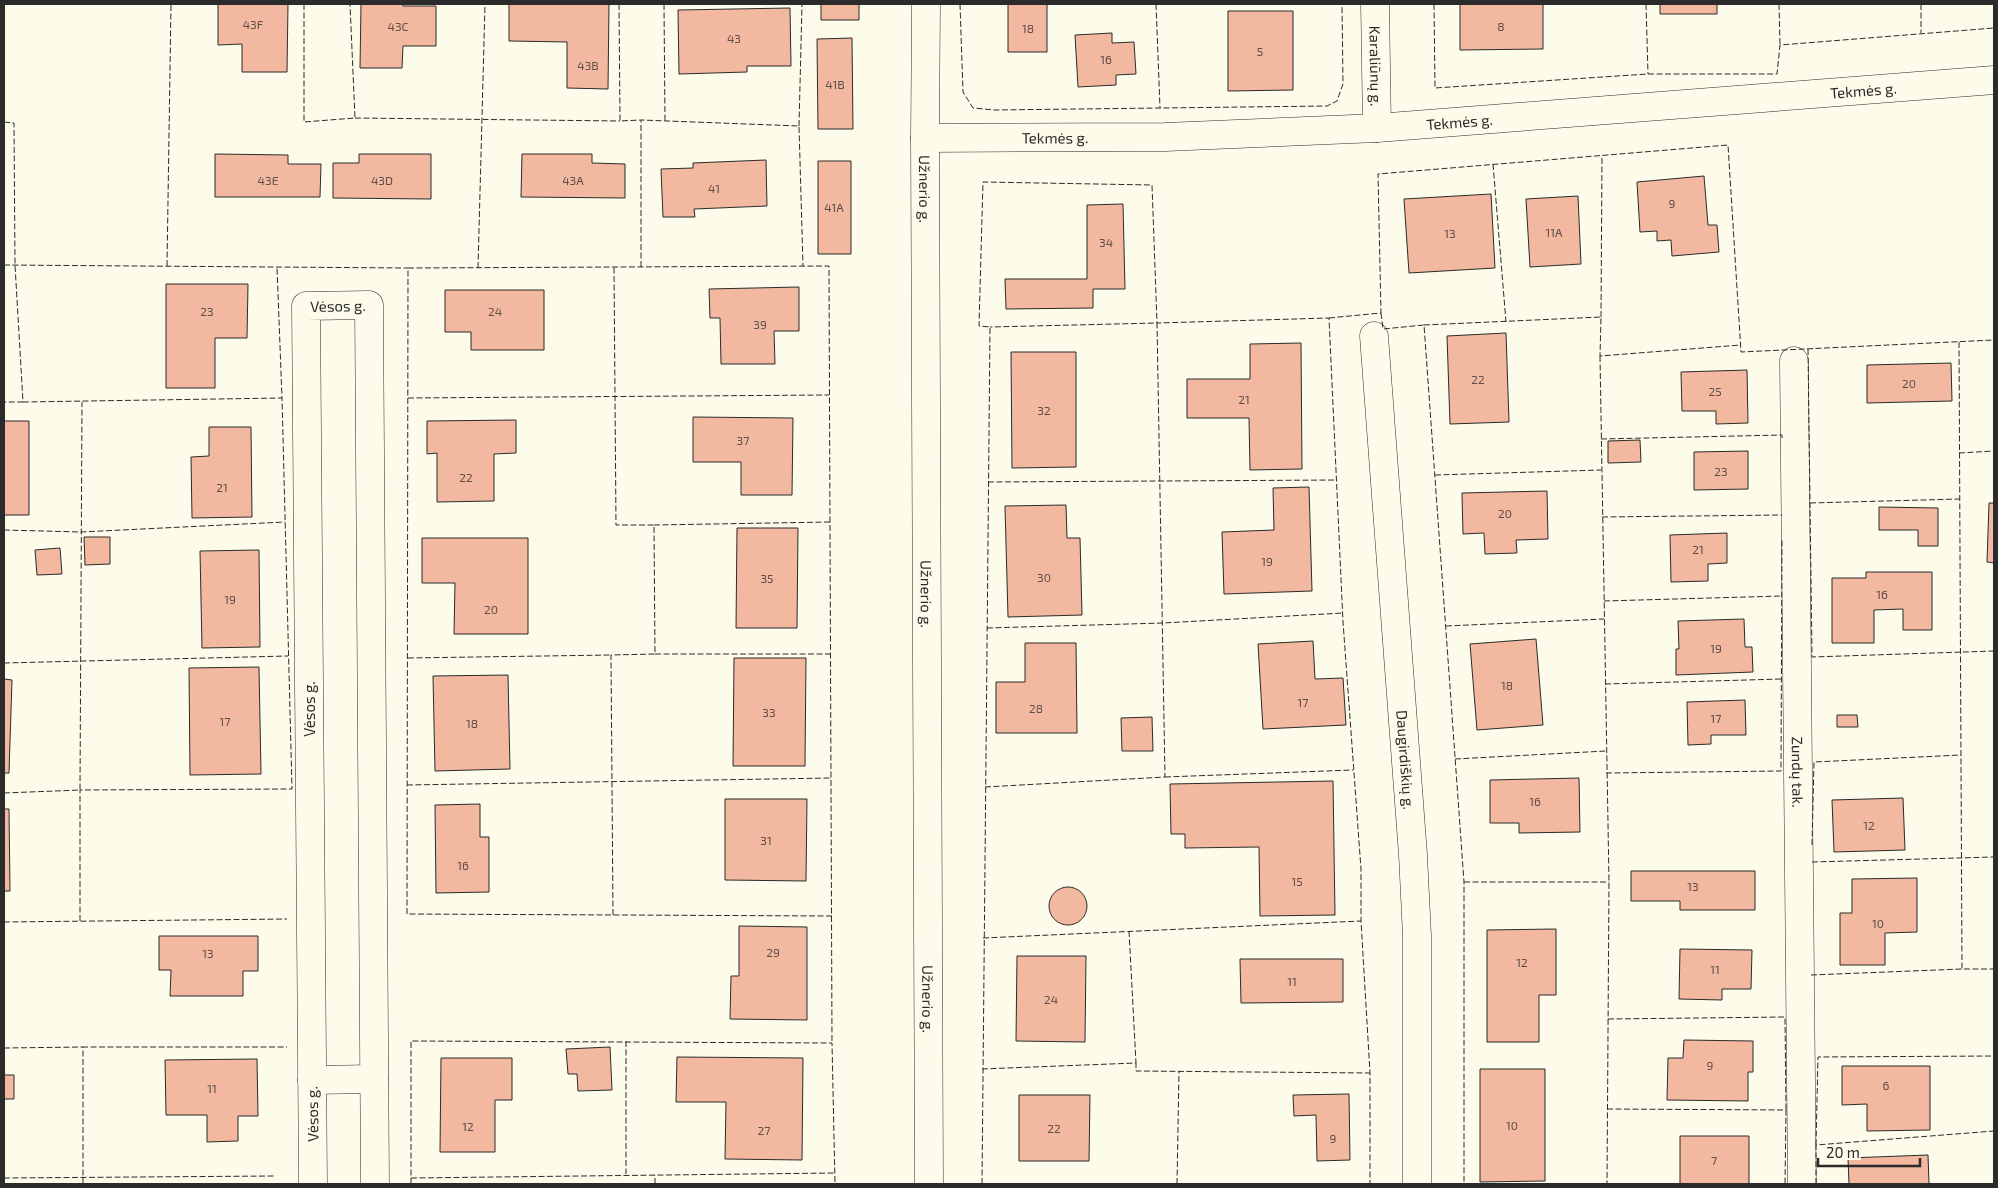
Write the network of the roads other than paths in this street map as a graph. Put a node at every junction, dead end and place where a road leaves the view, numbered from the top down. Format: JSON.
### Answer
{"nodes":[{"id":1,"x":926,"y":4,"type":"edge"},
{"id":2,"x":1375,"y":4,"type":"edge"},
{"id":3,"x":1994,"y":80,"type":"edge"},
{"id":4,"x":1377,"y":128,"type":"junction"},
{"id":5,"x":925,"y":138,"type":"junction"},
{"id":6,"x":1374,"y":336,"type":"dead end"},
{"id":7,"x":1794,"y":362,"type":"dead end"},
{"id":8,"x":374,"y":1079,"type":"junction"},
{"id":9,"x":312,"y":1080,"type":"junction"},
{"id":10,"x":313,"y":1184,"type":"edge"},
{"id":11,"x":375,"y":1184,"type":"edge"},
{"id":12,"x":929,"y":1184,"type":"edge"},
{"id":13,"x":1417,"y":1184,"type":"edge"},
{"id":14,"x":1802,"y":1184,"type":"edge"}],
"edges":[{"from":1,"to":5,"type":"street","name":"Užnerio g."},
{"from":2,"to":4,"type":"street","name":"Karaliūnų g."},
{"from":3,"to":4,"type":"street","name":"Tekmės g."},
{"from":4,"to":5,"type":"street","name":"Tekmės g."},
{"from":5,"to":12,"type":"street","name":"Užnerio g."},
{"from":6,"to":13,"type":"street","name":"Daugirdiškių g."},
{"from":7,"to":14,"type":"street","name":"Zundų tak."},
{"from":8,"to":9,"type":"street"},
{"from":8,"to":9,"type":"street","name":"Vėsos g."},
{"from":8,"to":11,"type":"street","name":"Vėsos g."},
{"from":9,"to":10,"type":"street","name":"Vėsos g."}]}
